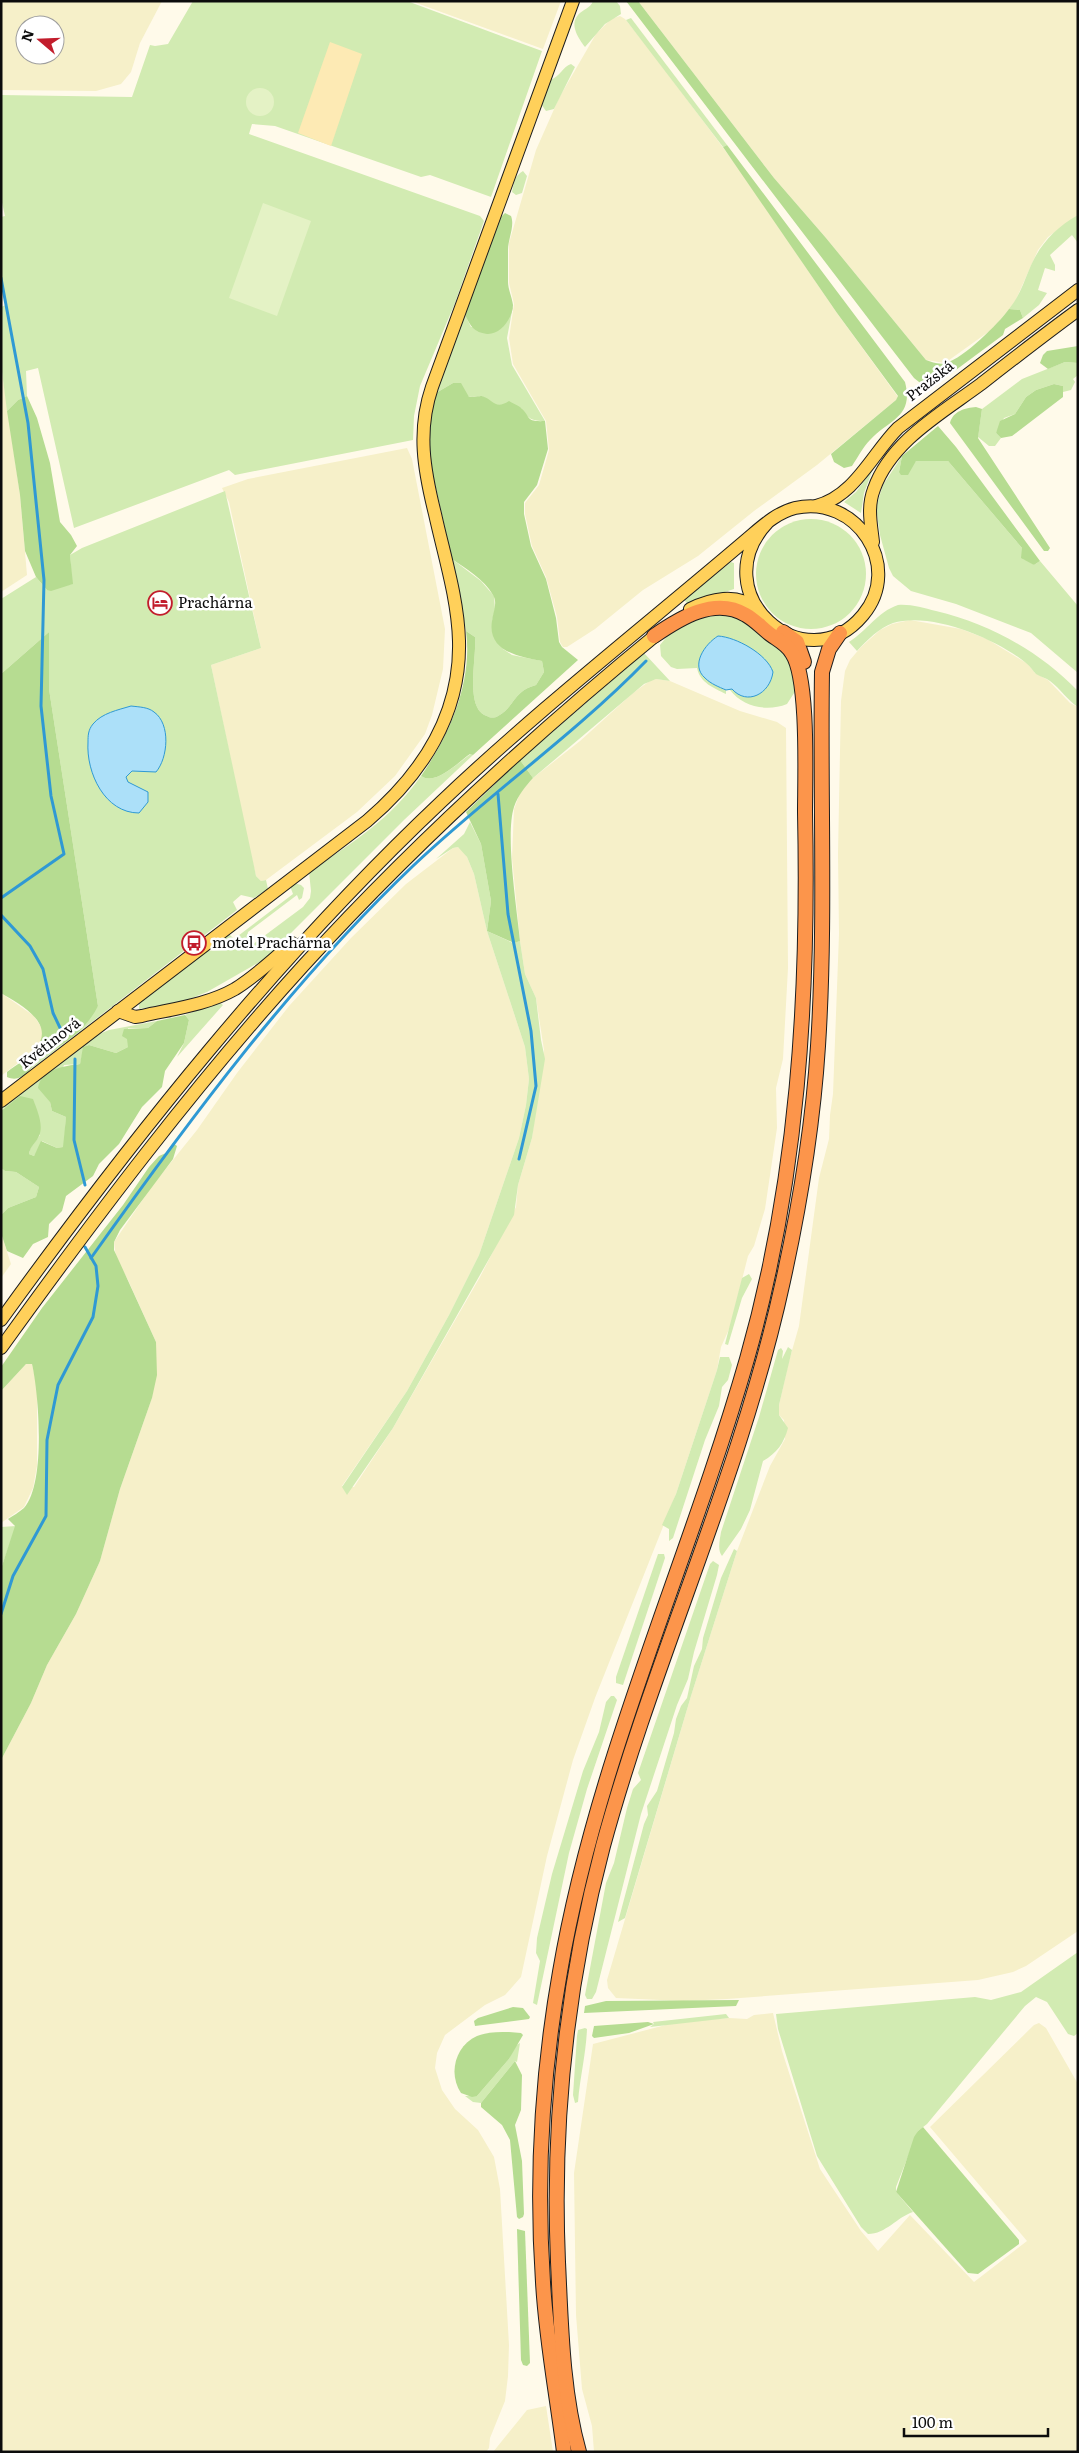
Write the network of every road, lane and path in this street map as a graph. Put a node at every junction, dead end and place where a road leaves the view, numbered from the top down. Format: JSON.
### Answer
{"nodes":[{"id":1,"x":573,"y":1,"type":"edge"},
{"id":2,"x":1078,"y":290,"type":"edge"},
{"id":3,"x":1078,"y":310,"type":"edge"},
{"id":4,"x":813,"y":506,"type":"junction"},
{"id":5,"x":768,"y":522,"type":"junction"},
{"id":6,"x":875,"y":554,"type":"junction"},
{"id":7,"x":759,"y":612,"type":"junction"},
{"id":8,"x":783,"y":632,"type":"junction"},
{"id":9,"x":840,"y":633,"type":"junction"},
{"id":10,"x":654,"y":636,"type":"junction"},
{"id":11,"x":803,"y":707,"type":"junction"},
{"id":12,"x":331,"y":911,"type":"junction"},
{"id":13,"x":118,"y":1011,"type":"junction"},
{"id":14,"x":1,"y":1101,"type":"edge"},
{"id":15,"x":1,"y":1320,"type":"edge"},
{"id":16,"x":1,"y":1348,"type":"edge"},
{"id":17,"x":564,"y":2452,"type":"edge"},
{"id":18,"x":579,"y":2452,"type":"edge"}],
"edges":[{"from":1,"to":13,"type":"main road","name":"Květinová"},
{"from":2,"to":4,"type":"main road","name":"Pražská"},
{"from":3,"to":6,"type":"main road"},
{"from":4,"to":5,"type":"main road"},
{"from":4,"to":6,"type":"main road"},
{"from":5,"to":7,"type":"main road"},
{"from":5,"to":12,"type":"main road"},
{"from":6,"to":9,"type":"main road"},
{"from":7,"to":8,"type":"main road"},
{"from":7,"to":10,"type":"main road"},
{"from":8,"to":9,"type":"main road"},
{"from":8,"to":11,"type":"highway"},
{"from":9,"to":18,"type":"highway"},
{"from":10,"to":11,"type":"highway"},
{"from":10,"to":16,"type":"main road"},
{"from":11,"to":17,"type":"highway"},
{"from":12,"to":13,"type":"main road"},
{"from":12,"to":15,"type":"main road"},
{"from":13,"to":14,"type":"main road","name":"Květinová"}]}
